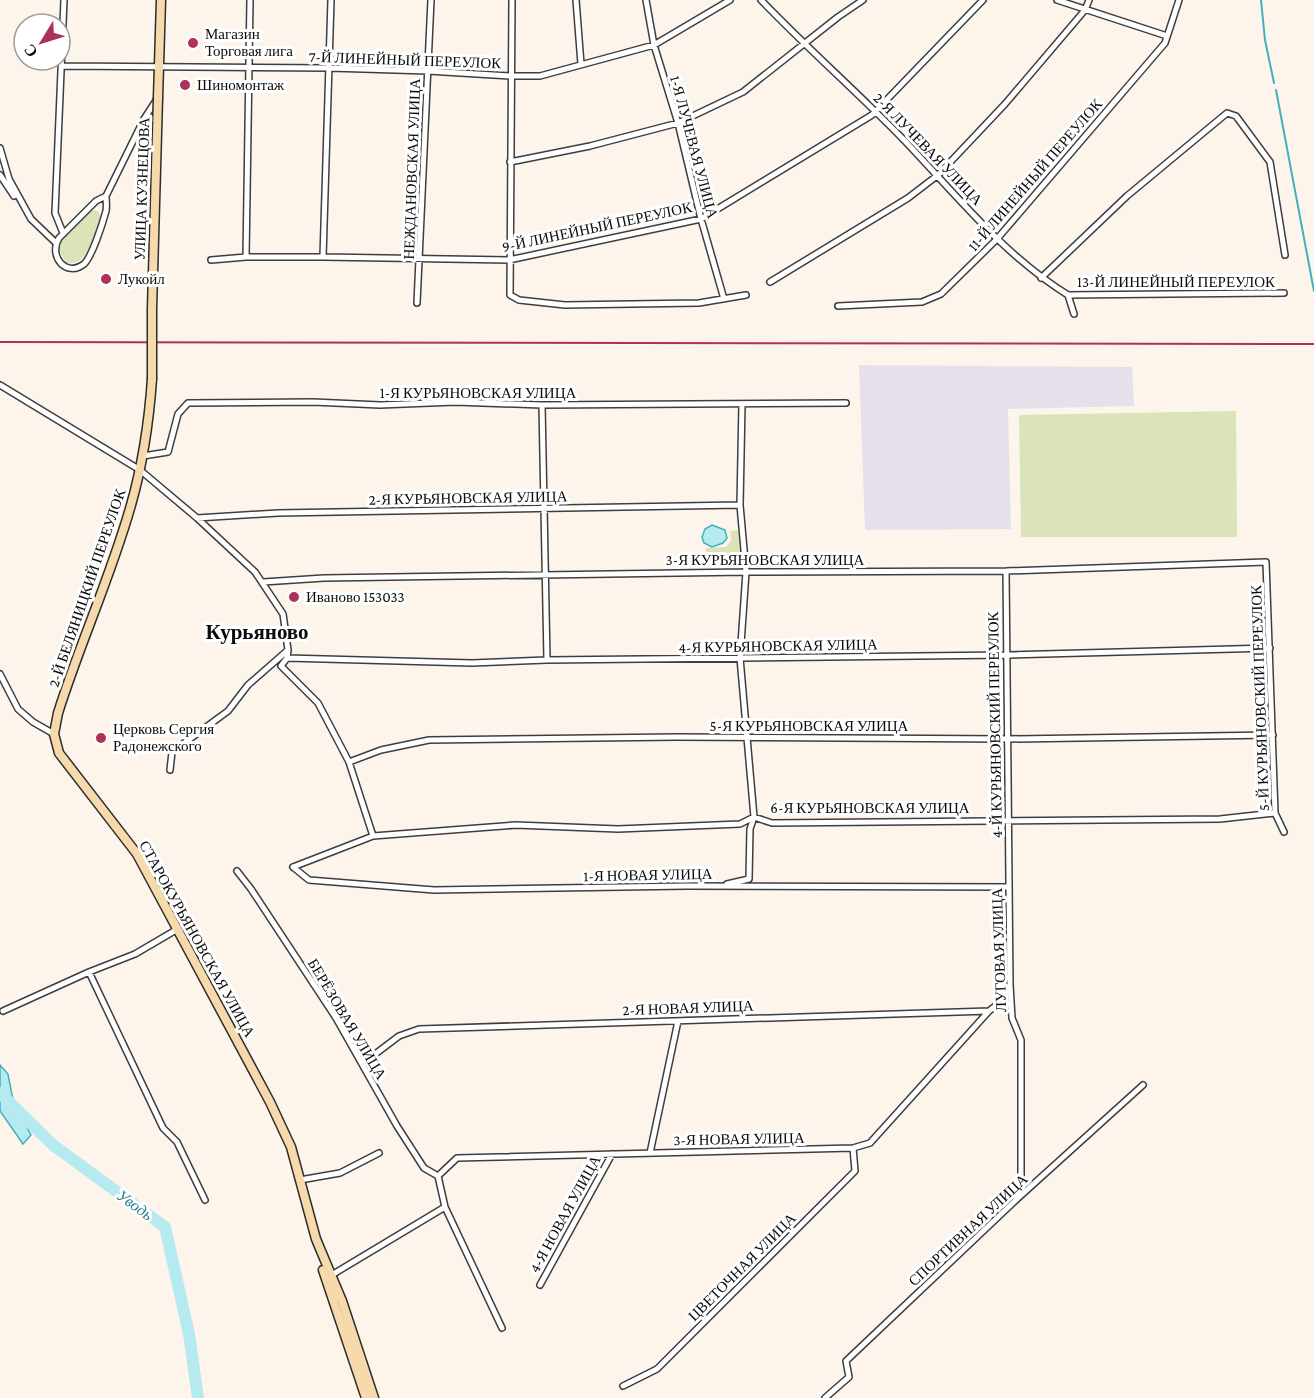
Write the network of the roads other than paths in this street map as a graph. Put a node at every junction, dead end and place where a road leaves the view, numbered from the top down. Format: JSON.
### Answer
{"nodes":[{"id":1,"x":161,"y":0,"type":"edge"},
{"id":2,"x":250,"y":0,"type":"edge"},
{"id":3,"x":331,"y":0,"type":"edge"},
{"id":4,"x":431,"y":0,"type":"edge"},
{"id":5,"x":512,"y":0,"type":"edge"},
{"id":6,"x":576,"y":0,"type":"edge"},
{"id":7,"x":646,"y":0,"type":"edge"},
{"id":8,"x":730,"y":0,"type":"edge"},
{"id":9,"x":761,"y":0,"type":"edge"},
{"id":10,"x":863,"y":0,"type":"edge"},
{"id":11,"x":983,"y":0,"type":"edge"},
{"id":12,"x":1057,"y":0,"type":"edge"},
{"id":13,"x":1089,"y":0,"type":"edge"},
{"id":14,"x":1179,"y":0,"type":"edge"},
{"id":15,"x":1085,"y":10,"type":"junction"},
{"id":16,"x":1167,"y":36,"type":"junction"},
{"id":17,"x":654,"y":45,"type":"junction"},
{"id":18,"x":804,"y":45,"type":"junction"},
{"id":19,"x":581,"y":64,"type":"junction"},
{"id":20,"x":72,"y":66,"type":"edge"},
{"id":21,"x":159,"y":67,"type":"junction"},
{"id":22,"x":248,"y":68,"type":"junction"},
{"id":23,"x":330,"y":68,"type":"junction"},
{"id":24,"x":428,"y":71,"type":"junction"},
{"id":25,"x":63,"y":72,"type":"edge"},
{"id":26,"x":510,"y":76,"type":"junction"},
{"id":27,"x":158,"y":98,"type":"junction"},
{"id":28,"x":876,"y":111,"type":"junction"},
{"id":29,"x":678,"y":123,"type":"junction"},
{"id":30,"x":0,"y":148,"type":"edge"},
{"id":31,"x":510,"y":162,"type":"junction"},
{"id":32,"x":0,"y":175,"type":"edge"},
{"id":33,"x":938,"y":175,"type":"junction"},
{"id":34,"x":106,"y":196,"type":"junction"},
{"id":35,"x":31,"y":219,"type":"junction"},
{"id":36,"x":701,"y":219,"type":"junction"},
{"id":37,"x":63,"y":233,"type":"junction"},
{"id":38,"x":997,"y":239,"type":"junction"},
{"id":39,"x":56,"y":243,"type":"junction"},
{"id":40,"x":1285,"y":255,"type":"dead end"},
{"id":41,"x":246,"y":257,"type":"junction"},
{"id":42,"x":323,"y":257,"type":"junction"},
{"id":43,"x":211,"y":260,"type":"dead end"},
{"id":44,"x":420,"y":260,"type":"junction"},
{"id":45,"x":509,"y":260,"type":"junction"},
{"id":46,"x":1041,"y":278,"type":"junction"},
{"id":47,"x":770,"y":282,"type":"dead end"},
{"id":48,"x":1284,"y":293,"type":"dead end"},
{"id":49,"x":746,"y":295,"type":"dead end"},
{"id":50,"x":1068,"y":295,"type":"junction"},
{"id":51,"x":724,"y":299,"type":"junction"},
{"id":52,"x":417,"y":303,"type":"dead end"},
{"id":53,"x":838,"y":306,"type":"dead end"},
{"id":54,"x":1074,"y":314,"type":"dead end"},
{"id":55,"x":152,"y":379,"type":"joint"},
{"id":56,"x":0,"y":385,"type":"edge"},
{"id":57,"x":846,"y":403,"type":"dead end"},
{"id":58,"x":742,"y":404,"type":"junction"},
{"id":59,"x":542,"y":405,"type":"junction"},
{"id":60,"x":143,"y":456,"type":"junction"},
{"id":61,"x":140,"y":470,"type":"junction"},
{"id":62,"x":740,"y":505,"type":"junction"},
{"id":63,"x":543,"y":509,"type":"junction"},
{"id":64,"x":197,"y":518,"type":"junction"},
{"id":65,"x":1266,"y":562,"type":"joint"},
{"id":66,"x":1006,"y":571,"type":"junction"},
{"id":67,"x":746,"y":572,"type":"junction"},
{"id":68,"x":546,"y":575,"type":"junction"},
{"id":69,"x":263,"y":582,"type":"junction"},
{"id":70,"x":1270,"y":648,"type":"junction"},
{"id":71,"x":288,"y":650,"type":"junction"},
{"id":72,"x":1007,"y":655,"type":"junction"},
{"id":73,"x":287,"y":658,"type":"junction"},
{"id":74,"x":740,"y":658,"type":"junction"},
{"id":75,"x":546,"y":660,"type":"junction"},
{"id":76,"x":0,"y":674,"type":"edge"},
{"id":77,"x":54,"y":734,"type":"junction"},
{"id":78,"x":1273,"y":735,"type":"junction"},
{"id":79,"x":746,"y":738,"type":"junction"},
{"id":80,"x":1009,"y":739,"type":"junction"},
{"id":81,"x":349,"y":762,"type":"junction"},
{"id":82,"x":170,"y":770,"type":"dead end"},
{"id":83,"x":1275,"y":813,"type":"junction"},
{"id":84,"x":754,"y":817,"type":"junction"},
{"id":85,"x":1008,"y":820,"type":"junction"},
{"id":86,"x":1284,"y":832,"type":"dead end"},
{"id":87,"x":373,"y":836,"type":"junction"},
{"id":88,"x":292,"y":867,"type":"joint"},
{"id":89,"x":237,"y":871,"type":"dead end"},
{"id":90,"x":1009,"y":879,"type":"joint"},
{"id":91,"x":715,"y":886,"type":"junction"},
{"id":92,"x":1009,"y":887,"type":"junction"},
{"id":93,"x":177,"y":930,"type":"junction"},
{"id":94,"x":89,"y":972,"type":"junction"},
{"id":95,"x":1010,"y":985,"type":"junction"},
{"id":96,"x":3,"y":1011,"type":"dead end"},
{"id":97,"x":989,"y":1011,"type":"junction"},
{"id":98,"x":678,"y":1020,"type":"junction"},
{"id":99,"x":362,"y":1064,"type":"junction"},
{"id":100,"x":1143,"y":1085,"type":"dead end"},
{"id":101,"x":853,"y":1148,"type":"junction"},
{"id":102,"x":379,"y":1153,"type":"dead end"},
{"id":103,"x":650,"y":1153,"type":"junction"},
{"id":104,"x":612,"y":1154,"type":"junction"},
{"id":105,"x":438,"y":1176,"type":"junction"},
{"id":106,"x":300,"y":1180,"type":"junction"},
{"id":107,"x":1017,"y":1199,"type":"junction"},
{"id":108,"x":205,"y":1200,"type":"dead end"},
{"id":109,"x":444,"y":1207,"type":"junction"},
{"id":110,"x":329,"y":1277,"type":"junction"},
{"id":111,"x":540,"y":1285,"type":"dead end"},
{"id":112,"x":502,"y":1328,"type":"dead end"},
{"id":113,"x":623,"y":1386,"type":"dead end"},
{"id":114,"x":366,"y":1398,"type":"edge"},
{"id":115,"x":374,"y":1398,"type":"edge"},
{"id":116,"x":825,"y":1398,"type":"edge"}],
"edges":[{"from":1,"to":21,"type":"main road","name":"УЛИЦА КУЗНЕЦОВА"},
{"from":2,"to":22,"type":"street"},
{"from":3,"to":23,"type":"street"},
{"from":4,"to":24,"type":"street","name":"НЕЖДАНОВСКАЯ УЛИЦА"},
{"from":5,"to":26,"type":"street"},
{"from":6,"to":19,"type":"street"},
{"from":7,"to":17,"type":"street","name":"1-Я ЛУЧЕВАЯ УЛИЦА"},
{"from":8,"to":17,"type":"street","name":"7-Й ЛИНЕЙНЫЙ ПЕРЕУЛОК"},
{"from":9,"to":18,"type":"street","name":"2-Я ЛУЧЕВАЯ УЛИЦА"},
{"from":10,"to":18,"type":"street"},
{"from":11,"to":28,"type":"street","name":"9-Й ЛИНЕЙНЫЙ ПЕРЕУЛОК"},
{"from":12,"to":15,"type":"street"},
{"from":13,"to":15,"type":"street"},
{"from":14,"to":16,"type":"street"},
{"from":15,"to":16,"type":"street"},
{"from":15,"to":33,"type":"street"},
{"from":16,"to":38,"type":"street","name":"11-Й ЛИНЕЙНЫЙ ПЕРЕУЛОК"},
{"from":17,"to":19,"type":"street","name":"7-Й ЛИНЕЙНЫЙ ПЕРЕУЛОК"},
{"from":17,"to":29,"type":"street","name":"1-Я ЛУЧЕВАЯ УЛИЦА"},
{"from":18,"to":28,"type":"street","name":"2-Я ЛУЧЕВАЯ УЛИЦА"},
{"from":18,"to":29,"type":"street"},
{"from":19,"to":26,"type":"street","name":"7-Й ЛИНЕЙНЫЙ ПЕРЕУЛОК"},
{"from":20,"to":21,"type":"street","name":"7-Й ЛИНЕЙНЫЙ ПЕРЕУЛОК"},
{"from":21,"to":22,"type":"street","name":"7-Й ЛИНЕЙНЫЙ ПЕРЕУЛОК"},
{"from":21,"to":27,"type":"main road","name":"УЛИЦА КУЗНЕЦОВА"},
{"from":22,"to":23,"type":"street","name":"7-Й ЛИНЕЙНЫЙ ПЕРЕУЛОК"},
{"from":22,"to":41,"type":"street"},
{"from":23,"to":24,"type":"street","name":"7-Й ЛИНЕЙНЫЙ ПЕРЕУЛОК"},
{"from":23,"to":42,"type":"street"},
{"from":24,"to":26,"type":"street","name":"7-Й ЛИНЕЙНЫЙ ПЕРЕУЛОК"},
{"from":24,"to":44,"type":"street","name":"НЕЖДАНОВСКАЯ УЛИЦА"},
{"from":25,"to":37,"type":"street"},
{"from":26,"to":31,"type":"street"},
{"from":27,"to":34,"type":"street"},
{"from":27,"to":55,"type":"main road","name":"УЛИЦА КУЗНЕЦОВА","bridge":true},
{"from":28,"to":33,"type":"street","name":"2-Я ЛУЧЕВАЯ УЛИЦА"},
{"from":28,"to":36,"type":"street","name":"9-Й ЛИНЕЙНЫЙ ПЕРЕУЛОК"},
{"from":29,"to":31,"type":"street"},
{"from":29,"to":36,"type":"street","name":"1-Я ЛУЧЕВАЯ УЛИЦА"},
{"from":30,"to":35,"type":"street"},
{"from":31,"to":45,"type":"street"},
{"from":32,"to":35,"type":"street"},
{"from":33,"to":38,"type":"street","name":"2-Я ЛУЧЕВАЯ УЛИЦА"},
{"from":33,"to":47,"type":"street"},
{"from":34,"to":37,"type":"street"},
{"from":34,"to":39,"type":"street"},
{"from":35,"to":39,"type":"street"},
{"from":36,"to":45,"type":"street","name":"9-Й ЛИНЕЙНЫЙ ПЕРЕУЛОК"},
{"from":36,"to":51,"type":"street","name":"1-Я ЛУЧЕВАЯ УЛИЦА"},
{"from":37,"to":39,"type":"street"},
{"from":38,"to":46,"type":"street","name":"2-Я ЛУЧЕВАЯ УЛИЦА"},
{"from":38,"to":53,"type":"street","name":"11-Й ЛИНЕЙНЫЙ ПЕРЕУЛОК"},
{"from":40,"to":46,"type":"street"},
{"from":41,"to":42,"type":"street","name":"9-Й ЛИНЕЙНЫЙ ПЕРЕУЛОК"},
{"from":41,"to":43,"type":"street","name":"9-Й ЛИНЕЙНЫЙ ПЕРЕУЛОК"},
{"from":42,"to":44,"type":"street","name":"9-Й ЛИНЕЙНЫЙ ПЕРЕУЛОК"},
{"from":44,"to":45,"type":"street","name":"9-Й ЛИНЕЙНЫЙ ПЕРЕУЛОК"},
{"from":44,"to":52,"type":"street","name":"НЕЖДАНОВСКАЯ УЛИЦА"},
{"from":45,"to":51,"type":"street"},
{"from":46,"to":50,"type":"street","name":"2-Я ЛУЧЕВАЯ УЛИЦА"},
{"from":48,"to":50,"type":"street","name":"13-Й ЛИНЕЙНЫЙ ПЕРЕУЛОК"},
{"from":49,"to":51,"type":"street"},
{"from":50,"to":54,"type":"street"},
{"from":55,"to":60,"type":"main road","name":"2-Й БЕЛЯНИЦКИЙ ПЕРЕУЛОК"},
{"from":56,"to":61,"type":"street"},
{"from":57,"to":58,"type":"street","name":"1-Я КУРЬЯНОВСКАЯ УЛИЦА"},
{"from":58,"to":59,"type":"street","name":"1-Я КУРЬЯНОВСКАЯ УЛИЦА"},
{"from":58,"to":62,"type":"street"},
{"from":59,"to":60,"type":"street","name":"1-Я КУРЬЯНОВСКАЯ УЛИЦА"},
{"from":59,"to":63,"type":"street"},
{"from":60,"to":61,"type":"main road","name":"2-Й БЕЛЯНИЦКИЙ ПЕРЕУЛОК"},
{"from":61,"to":64,"type":"street"},
{"from":61,"to":77,"type":"main road","name":"2-Й БЕЛЯНИЦКИЙ ПЕРЕУЛОК"},
{"from":62,"to":63,"type":"street","name":"2-Я КУРЬЯНОВСКАЯ УЛИЦА"},
{"from":62,"to":67,"type":"street"},
{"from":63,"to":64,"type":"street","name":"2-Я КУРЬЯНОВСКАЯ УЛИЦА"},
{"from":63,"to":68,"type":"street"},
{"from":64,"to":69,"type":"street"},
{"from":65,"to":66,"type":"street","name":"3-Я КУРЬЯНОВСКАЯ УЛИЦА"},
{"from":65,"to":70,"type":"street","name":"5-Й КУРЬЯНОВСКИЙ ПЕРЕУЛОК"},
{"from":66,"to":67,"type":"street","name":"3-Я КУРЬЯНОВСКАЯ УЛИЦА"},
{"from":66,"to":72,"type":"street","name":"4-Й КУРЬЯНОВСКИЙ ПЕРЕУЛОК"},
{"from":67,"to":68,"type":"street","name":"3-Я КУРЬЯНОВСКАЯ УЛИЦА"},
{"from":67,"to":74,"type":"street"},
{"from":68,"to":69,"type":"street","name":"3-Я КУРЬЯНОВСКАЯ УЛИЦА"},
{"from":68,"to":75,"type":"street"},
{"from":69,"to":71,"type":"street"},
{"from":70,"to":72,"type":"street","name":"4-Я КУРЬЯНОВСКАЯ УЛИЦА"},
{"from":70,"to":78,"type":"street","name":"5-Й КУРЬЯНОВСКИЙ ПЕРЕУЛОК"},
{"from":71,"to":73,"type":"street"},
{"from":71,"to":82,"type":"street"},
{"from":72,"to":74,"type":"street","name":"4-Я КУРЬЯНОВСКАЯ УЛИЦА"},
{"from":72,"to":80,"type":"street","name":"4-Й КУРЬЯНОВСКИЙ ПЕРЕУЛОК"},
{"from":73,"to":75,"type":"street","name":"4-Я КУРЬЯНОВСКАЯ УЛИЦА"},
{"from":73,"to":81,"type":"street"},
{"from":74,"to":75,"type":"street","name":"4-Я КУРЬЯНОВСКАЯ УЛИЦА"},
{"from":74,"to":79,"type":"street"},
{"from":76,"to":77,"type":"street"},
{"from":77,"to":93,"type":"main road","name":"СТАРОКУРЬЯНОВСКАЯ УЛИЦА"},
{"from":78,"to":80,"type":"street","name":"5-Я КУРЬЯНОВСКАЯ УЛИЦА"},
{"from":78,"to":83,"type":"street","name":"5-Й КУРЬЯНОВСКИЙ ПЕРЕУЛОК"},
{"from":79,"to":80,"type":"street","name":"5-Я КУРЬЯНОВСКАЯ УЛИЦА"},
{"from":79,"to":81,"type":"street","name":"5-Я КУРЬЯНОВСКАЯ УЛИЦА"},
{"from":79,"to":84,"type":"street"},
{"from":80,"to":85,"type":"street","name":"4-Й КУРЬЯНОВСКИЙ ПЕРЕУЛОК"},
{"from":81,"to":87,"type":"street"},
{"from":83,"to":85,"type":"street","name":"6-Я КУРЬЯНОВСКАЯ УЛИЦА"},
{"from":83,"to":86,"type":"street","name":"5-Й КУРЬЯНОВСКИЙ ПЕРЕУЛОК"},
{"from":84,"to":85,"type":"street","name":"6-Я КУРЬЯНОВСКАЯ УЛИЦА"},
{"from":84,"to":87,"type":"street","name":"6-Я КУРЬЯНОВСКАЯ УЛИЦА"},
{"from":84,"to":91,"type":"street"},
{"from":85,"to":90,"type":"street","name":"4-Й КУРЬЯНОВСКИЙ ПЕРЕУЛОК"},
{"from":87,"to":88,"type":"street","name":"6-Я КУРЬЯНОВСКАЯ УЛИЦА"},
{"from":88,"to":91,"type":"street","name":"1-Я НОВАЯ УЛИЦА"},
{"from":89,"to":99,"type":"street","name":"БЕРЁЗОВАЯ УЛИЦА"},
{"from":90,"to":92,"type":"street","name":"ЛУГОВАЯ УЛИЦА"},
{"from":91,"to":92,"type":"street","name":"1-Я НОВАЯ УЛИЦА"},
{"from":92,"to":95,"type":"street","name":"ЛУГОВАЯ УЛИЦА"},
{"from":93,"to":94,"type":"street"},
{"from":93,"to":106,"type":"main road","name":"СТАРОКУРЬЯНОВСКАЯ УЛИЦА"},
{"from":94,"to":96,"type":"street"},
{"from":94,"to":108,"type":"street"},
{"from":95,"to":97,"type":"street"},
{"from":95,"to":107,"type":"street","name":"ЛУГОВАЯ УЛИЦА"},
{"from":97,"to":98,"type":"street","name":"2-Я НОВАЯ УЛИЦА"},
{"from":97,"to":101,"type":"street","name":"3-Я НОВАЯ УЛИЦА"},
{"from":98,"to":99,"type":"street","name":"2-Я НОВАЯ УЛИЦА"},
{"from":98,"to":103,"type":"street"},
{"from":99,"to":105,"type":"street","name":"БЕРЁЗОВАЯ УЛИЦА"},
{"from":100,"to":107,"type":"street","name":"СПОРТИВНАЯ УЛИЦА"},
{"from":101,"to":103,"type":"street","name":"3-Я НОВАЯ УЛИЦА"},
{"from":101,"to":113,"type":"street","name":"ЦВЕТОЧНАЯ УЛИЦА"},
{"from":102,"to":106,"type":"street"},
{"from":103,"to":104,"type":"street","name":"3-Я НОВАЯ УЛИЦА"},
{"from":104,"to":105,"type":"street","name":"3-Я НОВАЯ УЛИЦА"},
{"from":104,"to":111,"type":"street","name":"4-Я НОВАЯ УЛИЦА"},
{"from":105,"to":109,"type":"street"},
{"from":106,"to":110,"type":"main road","name":"СТАРОКУРЬЯНОВСКАЯ УЛИЦА"},
{"from":107,"to":116,"type":"street","name":"СПОРТИВНАЯ УЛИЦА"},
{"from":109,"to":110,"type":"street"},
{"from":109,"to":112,"type":"street"},
{"from":110,"to":114,"type":"main road"},
{"from":110,"to":115,"type":"main road","name":"СТАРОКУРЬЯНОВСКАЯ УЛИЦА"}]}
